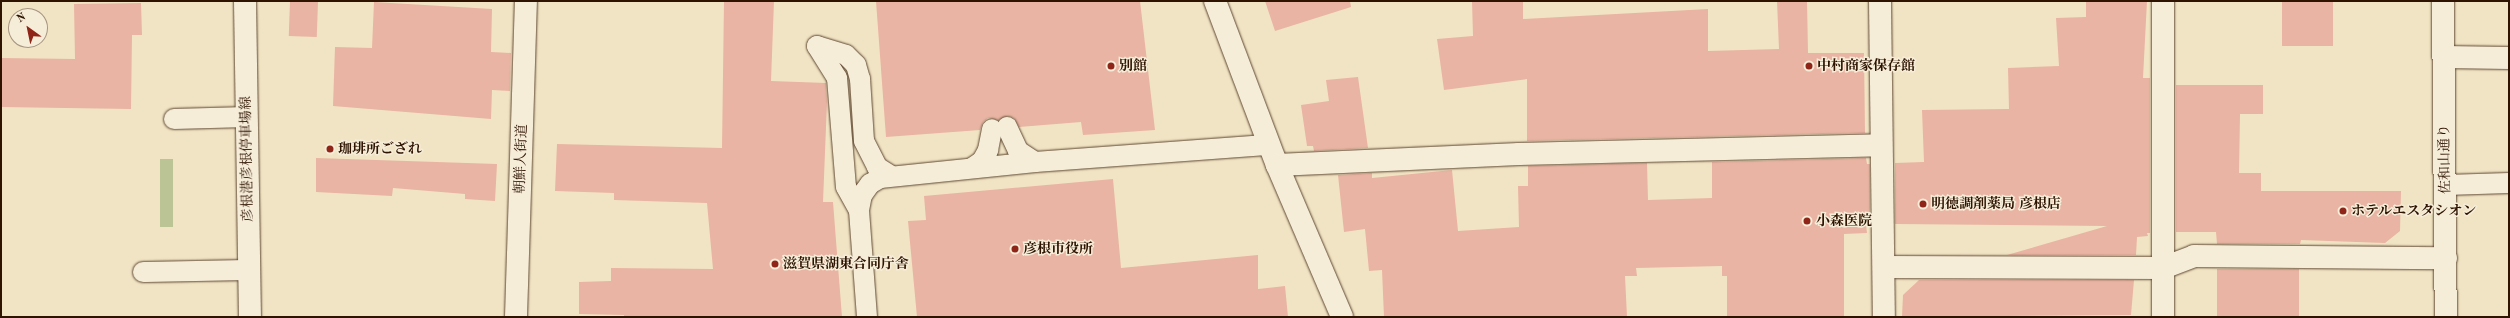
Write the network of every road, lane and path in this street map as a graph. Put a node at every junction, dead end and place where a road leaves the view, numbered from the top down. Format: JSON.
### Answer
{"nodes":[{"id":1,"x":245,"y":1,"type":"edge"},
{"id":2,"x":526,"y":1,"type":"edge"},
{"id":3,"x":1880,"y":1,"type":"edge"},
{"id":4,"x":2163,"y":1,"type":"edge"},
{"id":5,"x":2443,"y":1,"type":"edge"},
{"id":6,"x":1215,"y":3,"type":"edge"},
{"id":7,"x":2444,"y":57,"type":"junction"},
{"id":8,"x":2509,"y":58,"type":"edge"},
{"id":9,"x":246,"y":117,"type":"junction"},
{"id":10,"x":174,"y":119,"type":"dead end"},
{"id":11,"x":1269,"y":145,"type":"junction"},
{"id":12,"x":1880,"y":145,"type":"junction"},
{"id":13,"x":1035,"y":162,"type":"junction"},
{"id":14,"x":1277,"y":165,"type":"junction"},
{"id":15,"x":972,"y":168,"type":"junction"},
{"id":16,"x":890,"y":175,"type":"junction"},
{"id":17,"x":2509,"y":183,"type":"edge"},
{"id":18,"x":2446,"y":186,"type":"junction"},
{"id":19,"x":859,"y":210,"type":"junction"},
{"id":20,"x":2446,"y":258,"type":"junction"},
{"id":21,"x":1884,"y":267,"type":"junction"},
{"id":22,"x":2163,"y":268,"type":"junction"},
{"id":23,"x":248,"y":270,"type":"junction"},
{"id":24,"x":143,"y":272,"type":"dead end"},
{"id":25,"x":250,"y":317,"type":"edge"},
{"id":26,"x":516,"y":317,"type":"edge"},
{"id":27,"x":867,"y":317,"type":"edge"},
{"id":28,"x":1342,"y":317,"type":"edge"},
{"id":29,"x":1884,"y":317,"type":"edge"},
{"id":30,"x":2162,"y":317,"type":"edge"},
{"id":31,"x":2446,"y":317,"type":"edge"}],
"edges":[{"from":1,"to":9,"type":"street","name":"彦根港彦根停車場線"},
{"from":2,"to":26,"type":"street","name":"朝鮮人街道"},
{"from":3,"to":12,"type":"street"},
{"from":4,"to":22,"type":"street"},
{"from":5,"to":7,"type":"street","name":"佐和山通り"},
{"from":6,"to":11,"type":"street"},
{"from":7,"to":8,"type":"street"},
{"from":7,"to":18,"type":"street","name":"佐和山通り"},
{"from":9,"to":10,"type":"lane"},
{"from":9,"to":23,"type":"street","name":"彦根港彦根停車場線"},
{"from":11,"to":13,"type":"lane"},
{"from":11,"to":14,"type":"street"},
{"from":12,"to":14,"type":"street"},
{"from":12,"to":21,"type":"street"},
{"from":13,"to":15,"type":"lane"},
{"from":13,"to":15,"type":"lane"},
{"from":14,"to":28,"type":"street"},
{"from":15,"to":16,"type":"lane"},
{"from":16,"to":19,"type":"lane"},
{"from":16,"to":19,"type":"lane"},
{"from":17,"to":18,"type":"lane"},
{"from":18,"to":20,"type":"street","name":"佐和山通り"},
{"from":19,"to":27,"type":"lane"},
{"from":20,"to":22,"type":"street"},
{"from":20,"to":31,"type":"street","name":"佐和山通り"},
{"from":21,"to":22,"type":"street"},
{"from":21,"to":29,"type":"street"},
{"from":22,"to":30,"type":"street"},
{"from":23,"to":24,"type":"lane"},
{"from":23,"to":25,"type":"street","name":"彦根港彦根停車場線"}]}
